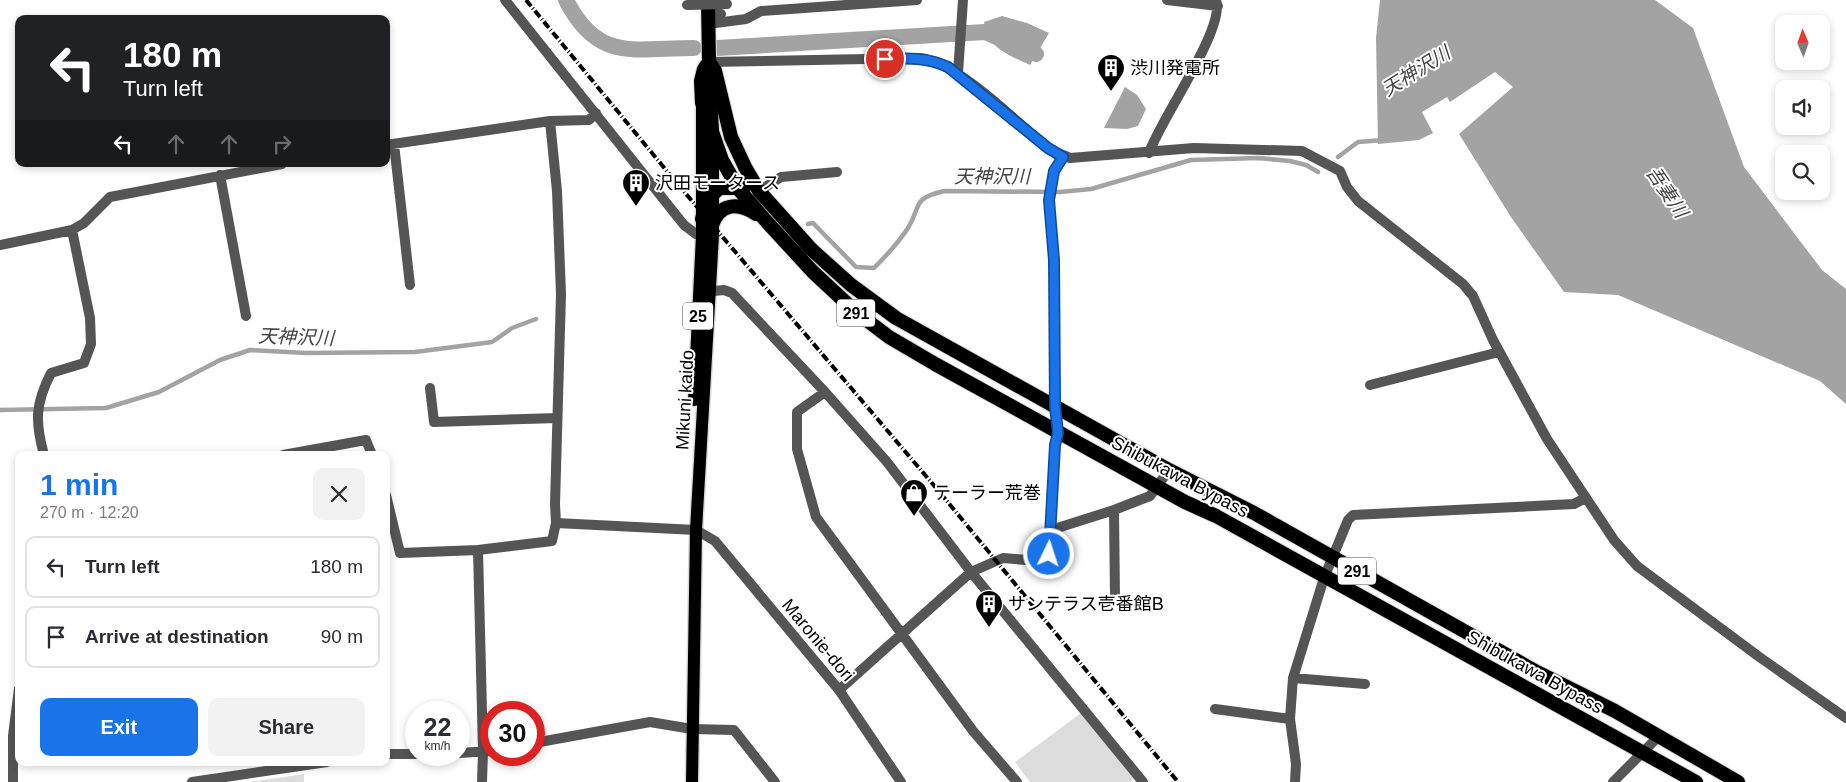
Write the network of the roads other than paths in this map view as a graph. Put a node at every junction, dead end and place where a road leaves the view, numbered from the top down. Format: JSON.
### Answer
{"nodes":[{"id":1,"x":506,"y":0,"type":"edge"},
{"id":2,"x":917,"y":0,"type":"edge"},
{"id":3,"x":963,"y":0,"type":"edge"},
{"id":4,"x":1167,"y":0,"type":"edge"},
{"id":5,"x":1217,"y":3,"type":"edge"},
{"id":6,"x":727,"y":4,"type":"dead end"},
{"id":7,"x":688,"y":5,"type":"dead end"},
{"id":8,"x":711,"y":13,"type":"edge"},
{"id":9,"x":709,"y":62,"type":"junction"},
{"id":10,"x":958,"y":73,"type":"junction"},
{"id":11,"x":702,"y":103,"type":"junction"},
{"id":12,"x":596,"y":113,"type":"junction"},
{"id":13,"x":550,"y":121,"type":"junction"},
{"id":14,"x":712,"y":130,"type":"junction"},
{"id":15,"x":390,"y":145,"type":"edge"},
{"id":16,"x":1149,"y":153,"type":"junction"},
{"id":17,"x":1063,"y":157,"type":"junction"},
{"id":18,"x":265,"y":167,"type":"edge"},
{"id":19,"x":837,"y":172,"type":"dead end"},
{"id":20,"x":220,"y":175,"type":"junction"},
{"id":21,"x":737,"y":186,"type":"junction"},
{"id":22,"x":759,"y":191,"type":"junction"},
{"id":23,"x":712,"y":194,"type":"junction"},
{"id":24,"x":766,"y":222,"type":"junction"},
{"id":25,"x":707,"y":228,"type":"junction"},
{"id":26,"x":72,"y":230,"type":"junction"},
{"id":27,"x":0,"y":245,"type":"edge"},
{"id":28,"x":410,"y":285,"type":"dead end"},
{"id":29,"x":704,"y":292,"type":"junction"},
{"id":30,"x":246,"y":316,"type":"dead end"},
{"id":31,"x":1499,"y":352,"type":"junction"},
{"id":32,"x":1370,"y":385,"type":"dead end"},
{"id":33,"x":430,"y":388,"type":"dead end"},
{"id":34,"x":825,"y":392,"type":"junction"},
{"id":35,"x":1055,"y":406,"type":"junction"},
{"id":36,"x":557,"y":418,"type":"junction"},
{"id":37,"x":1058,"y":433,"type":"junction"},
{"id":38,"x":43,"y":451,"type":"edge"},
{"id":39,"x":305,"y":451,"type":"edge"},
{"id":40,"x":370,"y":451,"type":"edge"},
{"id":41,"x":1168,"y":470,"type":"junction"},
{"id":42,"x":1157,"y":487,"type":"junction"},
{"id":43,"x":1585,"y":498,"type":"junction"},
{"id":44,"x":1114,"y":510,"type":"junction"},
{"id":45,"x":390,"y":512,"type":"edge"},
{"id":46,"x":556,"y":523,"type":"junction"},
{"id":47,"x":696,"y":530,"type":"junction"},
{"id":48,"x":1051,"y":530,"type":"junction"},
{"id":49,"x":478,"y":550,"type":"junction"},
{"id":50,"x":1332,"y":557,"type":"junction"},
{"id":51,"x":970,"y":572,"type":"junction"},
{"id":52,"x":1324,"y":578,"type":"junction"},
{"id":53,"x":1114,"y":599,"type":"dead end"},
{"id":54,"x":901,"y":633,"type":"junction"},
{"id":55,"x":1293,"y":678,"type":"junction"},
{"id":56,"x":1365,"y":684,"type":"dead end"},
{"id":57,"x":839,"y":690,"type":"junction"},
{"id":58,"x":485,"y":701,"type":"edge"},
{"id":59,"x":1215,"y":710,"type":"dead end"},
{"id":60,"x":1846,"y":718,"type":"edge"},
{"id":61,"x":1290,"y":719,"type":"junction"},
{"id":62,"x":15,"y":720,"type":"edge"},
{"id":63,"x":692,"y":729,"type":"junction"},
{"id":64,"x":1658,"y":737,"type":"junction"},
{"id":65,"x":545,"y":741,"type":"edge"},
{"id":66,"x":390,"y":754,"type":"edge"},
{"id":67,"x":405,"y":754,"type":"edge"},
{"id":68,"x":1642,"y":754,"type":"junction"},
{"id":69,"x":300,"y":766,"type":"edge"},
{"id":70,"x":485,"y":766,"type":"edge"},
{"id":71,"x":13,"y":782,"type":"edge"},
{"id":72,"x":192,"y":782,"type":"edge"},
{"id":73,"x":482,"y":782,"type":"edge"},
{"id":74,"x":692,"y":782,"type":"edge"},
{"id":75,"x":775,"y":782,"type":"edge"},
{"id":76,"x":901,"y":782,"type":"edge"},
{"id":77,"x":1017,"y":782,"type":"edge"},
{"id":78,"x":1143,"y":782,"type":"edge"},
{"id":79,"x":1295,"y":782,"type":"edge"},
{"id":80,"x":1613,"y":782,"type":"edge"},
{"id":81,"x":1696,"y":782,"type":"edge"},
{"id":82,"x":1738,"y":782,"type":"edge"}],
"edges":[{"from":1,"to":12,"type":"street"},
{"from":2,"to":8,"type":"street"},
{"from":3,"to":10,"type":"street"},
{"from":4,"to":5,"type":"street"},
{"from":5,"to":16,"type":"street"},
{"from":6,"to":7,"type":"street","bridge":true},
{"from":8,"to":9,"type":"highway","number":"291"},
{"from":9,"to":10,"type":"street"},
{"from":9,"to":11,"type":"highway","number":"291"},
{"from":9,"to":14,"type":"main road"},
{"from":9,"to":22,"type":"highway","number":"291"},
{"from":10,"to":17,"type":"street"},
{"from":11,"to":14,"type":"highway","number":"291"},
{"from":11,"to":25,"type":"main road","name":"Mikuni kaido","number":"25"},
{"from":12,"to":13,"type":"street"},
{"from":12,"to":25,"type":"street"},
{"from":13,"to":15,"type":"street"},
{"from":13,"to":36,"type":"street"},
{"from":14,"to":21,"type":"highway","name":"Shibukawa Bypass","number":"291"},
{"from":14,"to":23,"type":"main road"},
{"from":15,"to":28,"type":"street"},
{"from":16,"to":17,"type":"street"},
{"from":16,"to":31,"type":"street"},
{"from":17,"to":35,"type":"street"},
{"from":18,"to":20,"type":"street"},
{"from":19,"to":22,"type":"street"},
{"from":20,"to":26,"type":"street"},
{"from":20,"to":30,"type":"street"},
{"from":21,"to":22,"type":"highway"},
{"from":21,"to":23,"type":"highway"},
{"from":21,"to":24,"type":"highway","name":"Shibukawa Bypass","number":"291"},
{"from":22,"to":35,"type":"highway","number":"291"},
{"from":23,"to":25,"type":"highway"},
{"from":24,"to":25,"type":"highway"},
{"from":24,"to":37,"type":"highway","name":"Shibukawa Bypass","number":"291"},
{"from":25,"to":29,"type":"main road","name":"Mikuni kaido","number":"25"},
{"from":26,"to":27,"type":"street"},
{"from":26,"to":38,"type":"street"},
{"from":29,"to":34,"type":"street"},
{"from":29,"to":47,"type":"main road","name":"Mikuni kaido","number":"25"},
{"from":31,"to":32,"type":"street"},
{"from":31,"to":43,"type":"street"},
{"from":33,"to":36,"type":"street"},
{"from":34,"to":51,"type":"street"},
{"from":34,"to":54,"type":"street"},
{"from":35,"to":37,"type":"street"},
{"from":35,"to":41,"type":"highway","name":"Shibukawa Bypass","number":"291"},
{"from":36,"to":46,"type":"street"},
{"from":37,"to":42,"type":"highway","name":"Shibukawa Bypass","number":"291"},
{"from":37,"to":48,"type":"street"},
{"from":39,"to":40,"type":"street"},
{"from":41,"to":42,"type":"street"},
{"from":41,"to":50,"type":"highway","name":"Shibukawa Bypass","number":"291"},
{"from":42,"to":44,"type":"street"},
{"from":42,"to":52,"type":"highway","name":"Shibukawa Bypass","number":"291"},
{"from":43,"to":50,"type":"street"},
{"from":43,"to":60,"type":"street"},
{"from":44,"to":48,"type":"street"},
{"from":44,"to":53,"type":"street"},
{"from":45,"to":49,"type":"street"},
{"from":46,"to":47,"type":"street"},
{"from":46,"to":49,"type":"street"},
{"from":47,"to":57,"type":"street","name":"Maronie-dori"},
{"from":47,"to":63,"type":"main road","name":"Mikuni kaido","number":"25"},
{"from":48,"to":51,"type":"street"},
{"from":49,"to":58,"type":"street"},
{"from":50,"to":52,"type":"street"},
{"from":50,"to":64,"type":"highway","name":"Shibukawa Bypass","number":"291"},
{"from":51,"to":54,"type":"street"},
{"from":51,"to":78,"type":"street"},
{"from":52,"to":55,"type":"street"},
{"from":52,"to":68,"type":"highway","name":"Shibukawa Bypass","number":"291"},
{"from":54,"to":57,"type":"street"},
{"from":54,"to":77,"type":"street"},
{"from":55,"to":56,"type":"street"},
{"from":55,"to":61,"type":"street"},
{"from":57,"to":76,"type":"street","name":"Maronie-dori"},
{"from":59,"to":61,"type":"street"},
{"from":61,"to":79,"type":"street"},
{"from":62,"to":71,"type":"street"},
{"from":63,"to":65,"type":"street"},
{"from":63,"to":74,"type":"main road","name":"Mikuni kaido","number":"25"},
{"from":63,"to":75,"type":"street"},
{"from":64,"to":68,"type":"street"},
{"from":64,"to":82,"type":"highway","name":"Shibukawa Bypass","number":"291"},
{"from":66,"to":67,"type":"street"},
{"from":68,"to":80,"type":"street"},
{"from":68,"to":81,"type":"highway","name":"Shibukawa Bypass","number":"291"},
{"from":69,"to":72,"type":"street"},
{"from":70,"to":73,"type":"street"}]}
